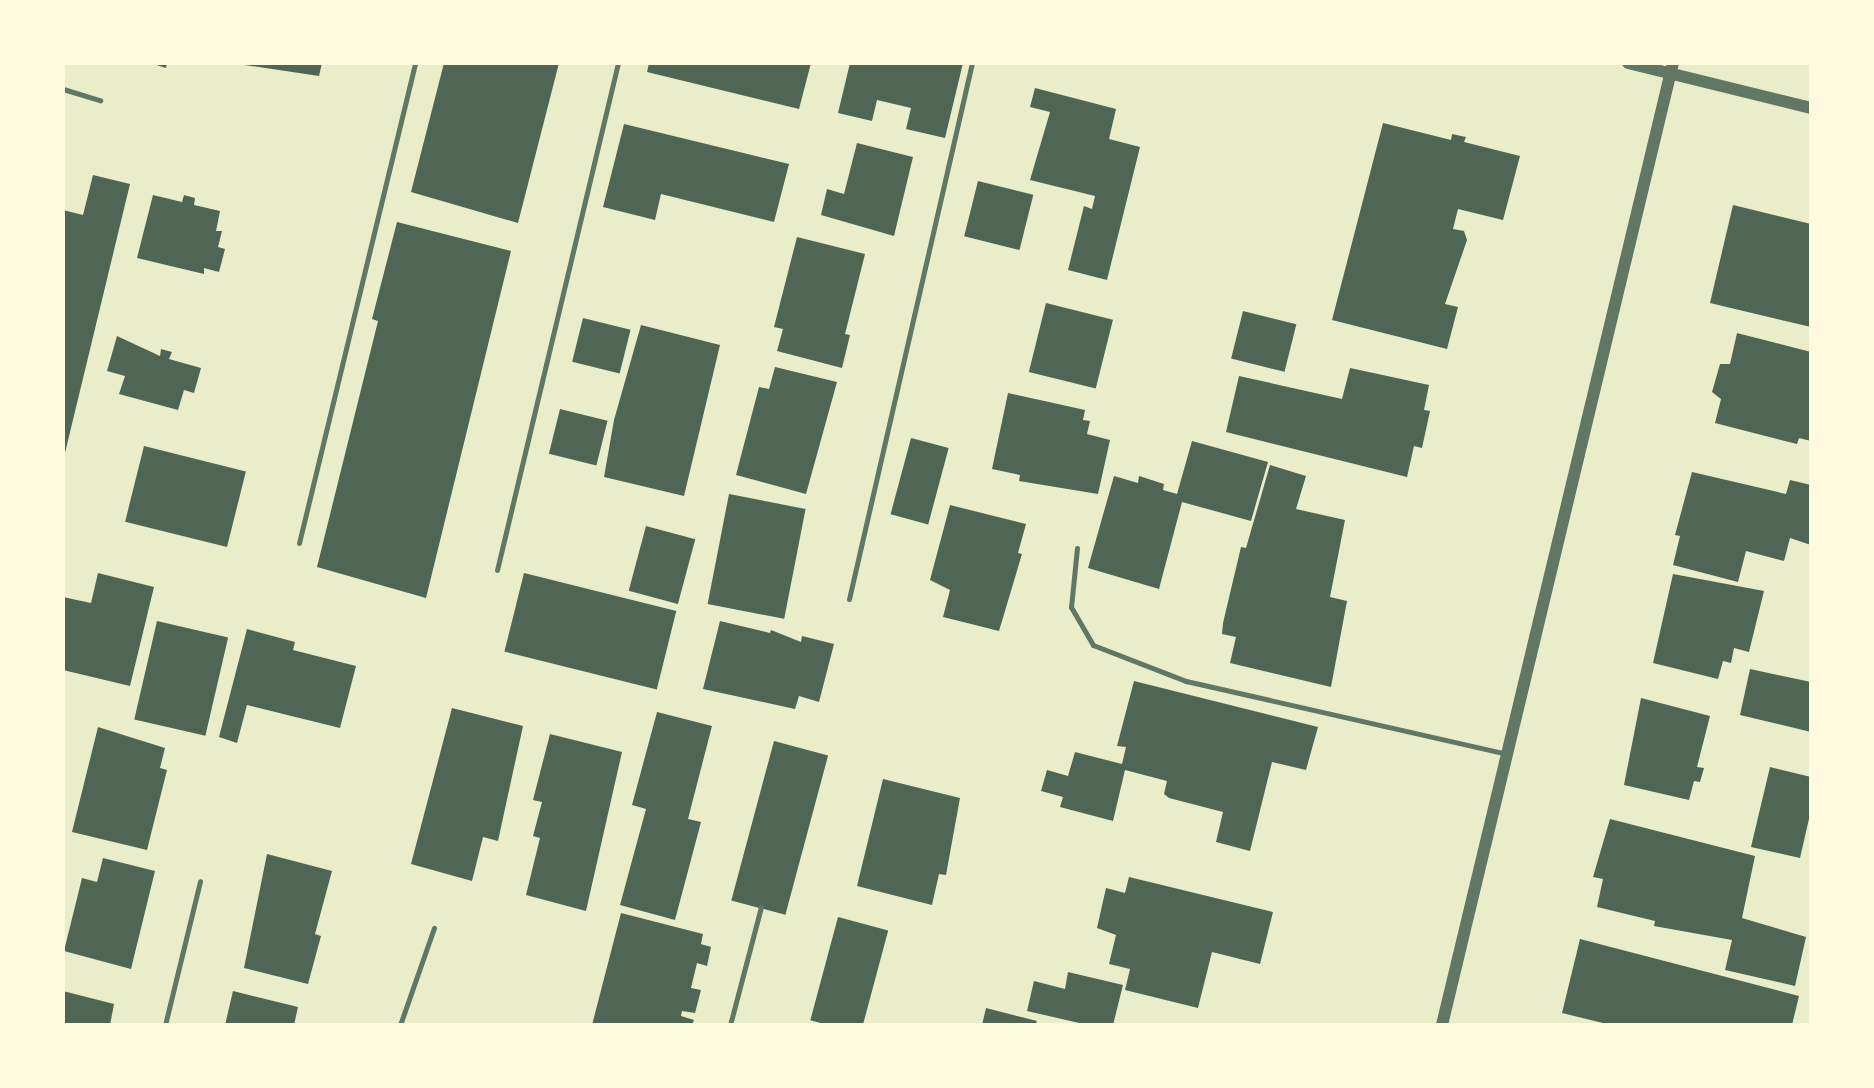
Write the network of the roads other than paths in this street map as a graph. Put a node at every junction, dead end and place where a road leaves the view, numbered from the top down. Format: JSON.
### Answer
{"nodes":[{"id":1,"x":415,"y":63,"type":"edge"},
{"id":2,"x":618,"y":63,"type":"edge"},
{"id":3,"x":972,"y":63,"type":"edge"},
{"id":4,"x":1628,"y":63,"type":"edge"},
{"id":5,"x":1671,"y":68,"type":"edge"},
{"id":6,"x":63,"y":89,"type":"edge"},
{"id":7,"x":100,"y":100,"type":"dead end"},
{"id":8,"x":1811,"y":108,"type":"edge"},
{"id":9,"x":299,"y":543,"type":"dead end"},
{"id":10,"x":1077,"y":548,"type":"dead end"},
{"id":11,"x":497,"y":570,"type":"dead end"},
{"id":12,"x":849,"y":599,"type":"dead end"},
{"id":13,"x":1507,"y":754,"type":"junction"},
{"id":14,"x":200,"y":881,"type":"dead end"},
{"id":15,"x":761,"y":907,"type":"dead end"},
{"id":16,"x":434,"y":928,"type":"dead end"},
{"id":17,"x":165,"y":1025,"type":"edge"},
{"id":18,"x":400,"y":1025,"type":"edge"},
{"id":19,"x":730,"y":1025,"type":"edge"},
{"id":20,"x":1442,"y":1025,"type":"edge"}],
"edges":[{"from":1,"to":9,"type":"lane"},
{"from":2,"to":11,"type":"lane"},
{"from":3,"to":12,"type":"lane"},
{"from":4,"to":5,"type":"street"},
{"from":5,"to":8,"type":"street"},
{"from":5,"to":13,"type":"street"},
{"from":6,"to":7,"type":"lane"},
{"from":10,"to":13,"type":"lane"},
{"from":13,"to":20,"type":"street"},
{"from":14,"to":17,"type":"lane"},
{"from":15,"to":19,"type":"lane"},
{"from":16,"to":18,"type":"lane"}]}
